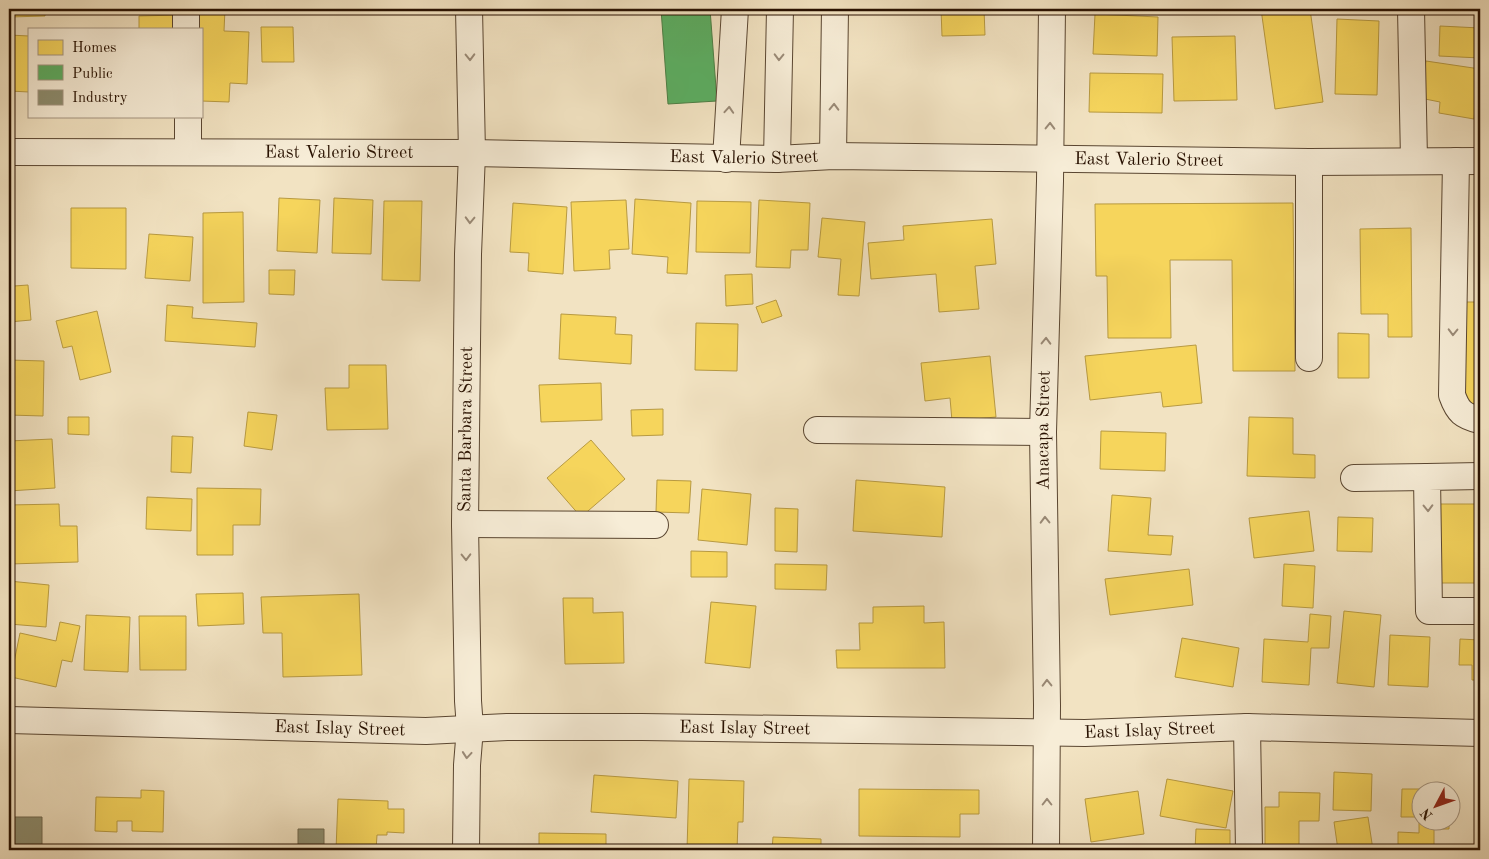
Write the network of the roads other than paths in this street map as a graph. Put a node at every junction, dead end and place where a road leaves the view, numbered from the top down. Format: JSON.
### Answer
{"nodes":[{"id":1,"x":186,"y":9,"type":"edge"},
{"id":2,"x":470,"y":9,"type":"edge"},
{"id":3,"x":735,"y":9,"type":"edge"},
{"id":4,"x":780,"y":9,"type":"edge"},
{"id":5,"x":836,"y":9,"type":"edge"},
{"id":6,"x":1052,"y":9,"type":"edge"},
{"id":7,"x":1411,"y":9,"type":"edge"},
{"id":8,"x":186,"y":28,"type":"edge"},
{"id":9,"x":188,"y":118,"type":"edge"},
{"id":10,"x":188,"y":151,"type":"junction"},
{"id":11,"x":9,"y":152,"type":"edge"},
{"id":12,"x":472,"y":153,"type":"junction"},
{"id":13,"x":833,"y":156,"type":"junction"},
{"id":14,"x":1050,"y":158,"type":"junction"},
{"id":15,"x":726,"y":159,"type":"junction"},
{"id":16,"x":777,"y":159,"type":"junction"},
{"id":17,"x":1414,"y":160,"type":"junction"},
{"id":18,"x":1468,"y":161,"type":"edge"},
{"id":19,"x":1309,"y":162,"type":"junction"},
{"id":20,"x":1309,"y":358,"type":"dead end"},
{"id":21,"x":1480,"y":420,"type":"edge"},
{"id":22,"x":817,"y":430,"type":"dead end"},
{"id":23,"x":1043,"y":432,"type":"junction"},
{"id":24,"x":1480,"y":476,"type":"edge"},
{"id":25,"x":1427,"y":477,"type":"junction"},
{"id":26,"x":1354,"y":478,"type":"dead end"},
{"id":27,"x":465,"y":524,"type":"junction"},
{"id":28,"x":655,"y":525,"type":"dead end"},
{"id":29,"x":1480,"y":611,"type":"edge"},
{"id":30,"x":9,"y":720,"type":"edge"},
{"id":31,"x":1247,"y":727,"type":"junction"},
{"id":32,"x":470,"y":728,"type":"junction"},
{"id":33,"x":1048,"y":732,"type":"junction"},
{"id":34,"x":1480,"y":733,"type":"edge"},
{"id":35,"x":466,"y":850,"type":"edge"},
{"id":36,"x":1046,"y":850,"type":"edge"},
{"id":37,"x":1249,"y":850,"type":"edge"}],
"edges":[{"from":1,"to":8,"type":"street"},
{"from":2,"to":12,"type":"street","name":"Santa Barbara Street","one_way":true},
{"from":15,"to":3,"type":"street","one_way":true},
{"from":4,"to":16,"type":"street","one_way":true},
{"from":13,"to":5,"type":"street","one_way":true},
{"from":14,"to":6,"type":"street","name":"Anacapa Street","one_way":true},
{"from":7,"to":17,"type":"street"},
{"from":9,"to":10,"type":"street"},
{"from":10,"to":11,"type":"street","name":"East Valerio Street"},
{"from":10,"to":12,"type":"street","name":"East Valerio Street"},
{"from":12,"to":15,"type":"street","name":"East Valerio Street"},
{"from":12,"to":27,"type":"street","name":"Santa Barbara Street","one_way":true},
{"from":13,"to":14,"type":"street","name":"East Valerio Street"},
{"from":13,"to":16,"type":"street","name":"East Valerio Street"},
{"from":14,"to":19,"type":"street","name":"East Valerio Street"},
{"from":23,"to":14,"type":"street","name":"Anacapa Street","one_way":true},
{"from":15,"to":16,"type":"street","name":"East Valerio Street"},
{"from":17,"to":18,"type":"street","name":"East Valerio Street"},
{"from":17,"to":19,"type":"street","name":"East Valerio Street"},
{"from":18,"to":21,"type":"street","one_way":true},
{"from":19,"to":20,"type":"street"},
{"from":22,"to":23,"type":"street"},
{"from":33,"to":23,"type":"street","name":"Anacapa Street","one_way":true},
{"from":24,"to":25,"type":"street"},
{"from":25,"to":26,"type":"street"},
{"from":25,"to":29,"type":"street","one_way":true},
{"from":27,"to":28,"type":"street"},
{"from":27,"to":32,"type":"street","name":"Santa Barbara Street","one_way":true},
{"from":30,"to":32,"type":"street","name":"East Islay Street"},
{"from":31,"to":33,"type":"street","name":"East Islay Street"},
{"from":31,"to":34,"type":"street","name":"East Islay Street"},
{"from":31,"to":37,"type":"street"},
{"from":32,"to":33,"type":"street","name":"East Islay Street"},
{"from":32,"to":35,"type":"street","name":"Santa Barbara Street","one_way":true},
{"from":36,"to":33,"type":"street","name":"Anacapa Street","one_way":true}]}
